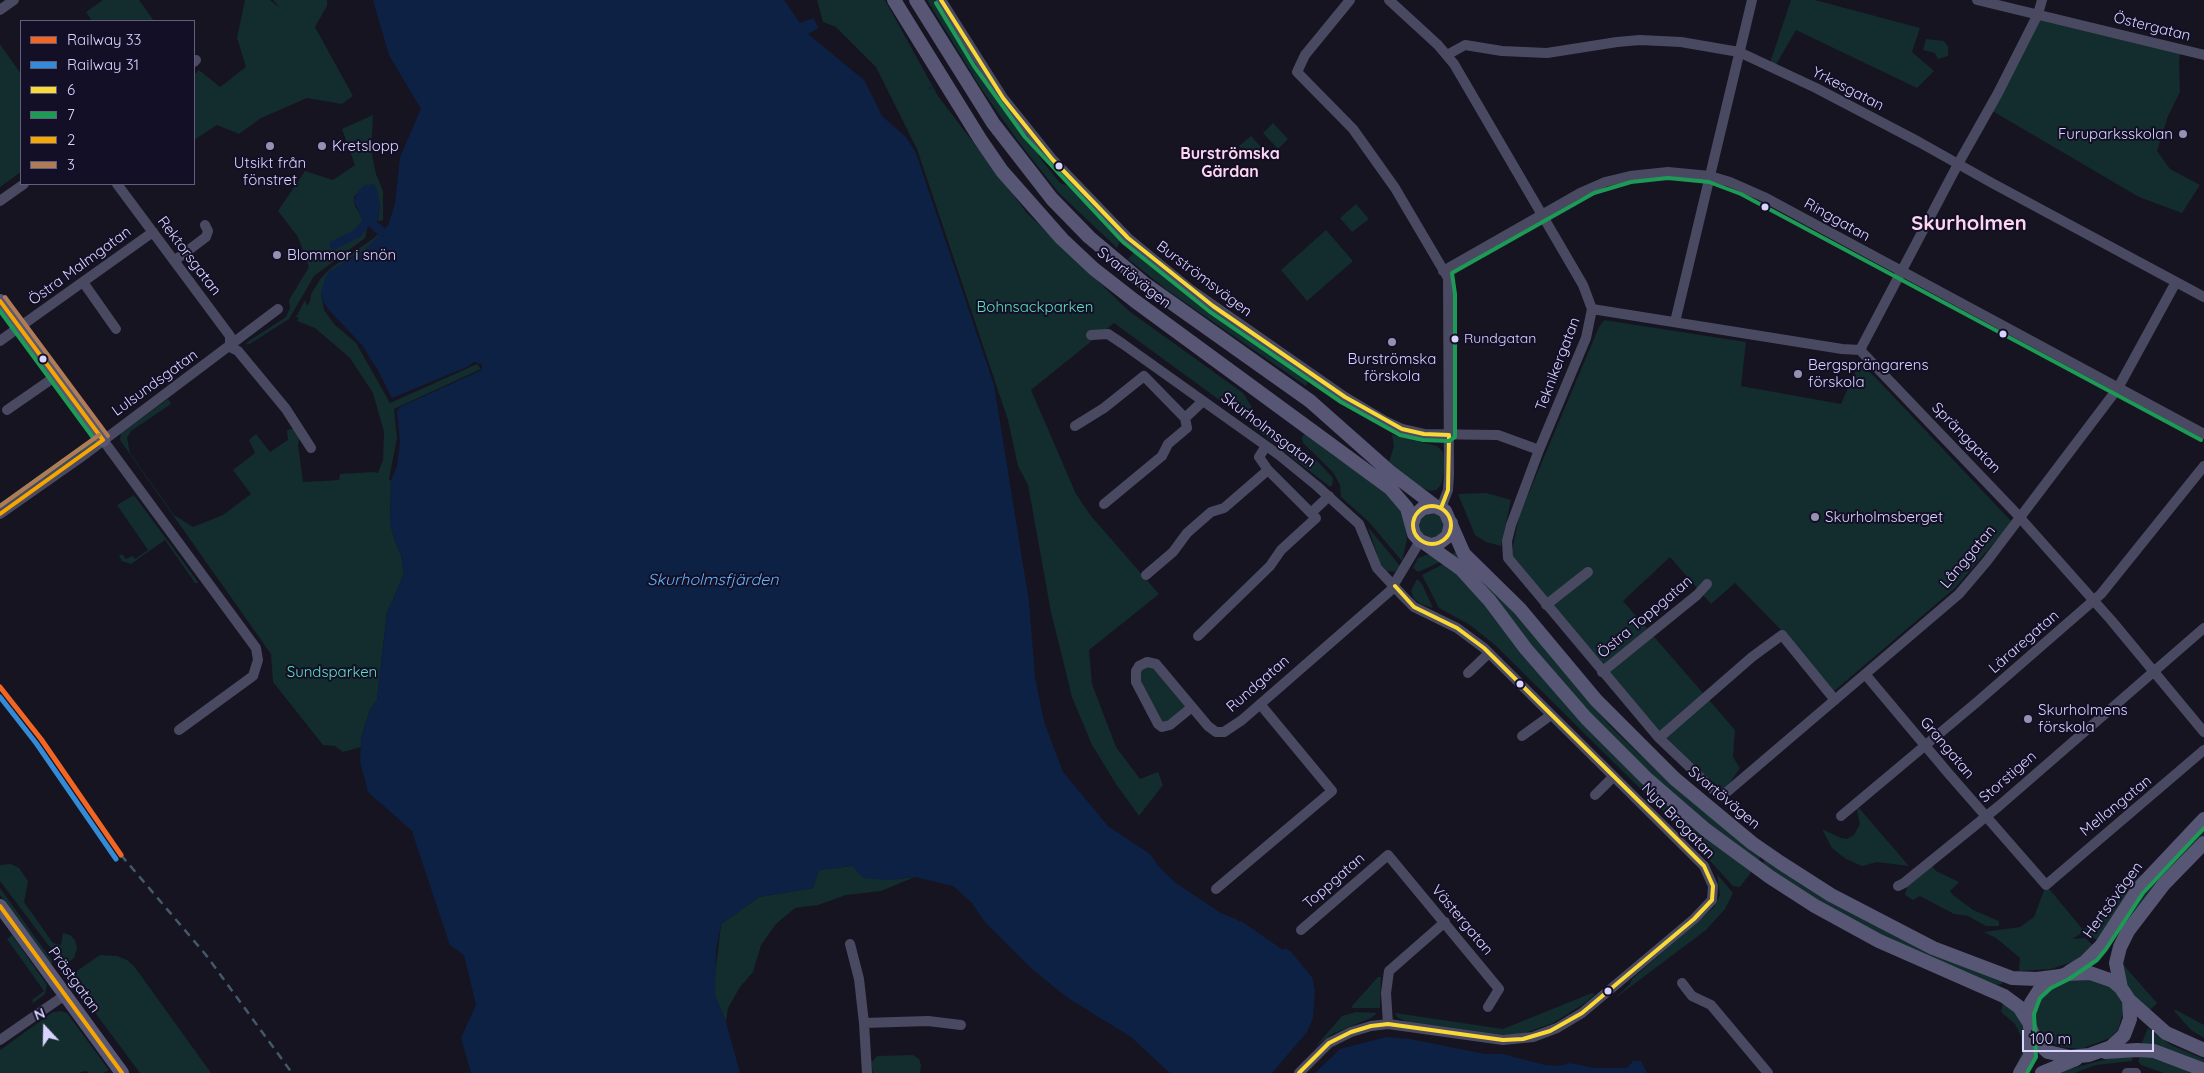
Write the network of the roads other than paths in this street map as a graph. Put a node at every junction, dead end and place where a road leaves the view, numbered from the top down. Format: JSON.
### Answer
{"nodes":[{"id":1,"x":14,"y":0,"type":"edge"},
{"id":2,"x":894,"y":0,"type":"edge"},
{"id":3,"x":916,"y":0,"type":"edge"},
{"id":4,"x":941,"y":0,"type":"edge"},
{"id":5,"x":1350,"y":0,"type":"edge"},
{"id":6,"x":1389,"y":0,"type":"edge"},
{"id":7,"x":1752,"y":0,"type":"edge"},
{"id":8,"x":1977,"y":0,"type":"edge"},
{"id":9,"x":2042,"y":0,"type":"edge"},
{"id":10,"x":0,"y":10,"type":"edge"},
{"id":11,"x":2038,"y":14,"type":"junction"},
{"id":12,"x":1739,"y":52,"type":"junction"},
{"id":13,"x":1447,"y":55,"type":"junction"},
{"id":14,"x":2204,"y":55,"type":"edge"},
{"id":15,"x":1958,"y":164,"type":"junction"},
{"id":16,"x":1710,"y":176,"type":"junction"},
{"id":17,"x":22,"y":185,"type":"edge"},
{"id":18,"x":118,"y":185,"type":"edge"},
{"id":19,"x":0,"y":200,"type":"edge"},
{"id":20,"x":1542,"y":215,"type":"junction"},
{"id":21,"x":205,"y":225,"type":"dead end"},
{"id":22,"x":153,"y":232,"type":"junction"},
{"id":23,"x":174,"y":261,"type":"junction"},
{"id":24,"x":1443,"y":271,"type":"junction"},
{"id":25,"x":1901,"y":272,"type":"junction"},
{"id":26,"x":83,"y":282,"type":"junction"},
{"id":27,"x":2176,"y":282,"type":"junction"},
{"id":28,"x":2204,"y":297,"type":"edge"},
{"id":29,"x":0,"y":301,"type":"edge"},
{"id":30,"x":278,"y":309,"type":"dead end"},
{"id":31,"x":1592,"y":309,"type":"junction"},
{"id":32,"x":1675,"y":322,"type":"junction"},
{"id":33,"x":20,"y":327,"type":"junction"},
{"id":34,"x":116,"y":329,"type":"dead end"},
{"id":35,"x":1091,"y":335,"type":"dead end"},
{"id":36,"x":0,"y":341,"type":"edge"},
{"id":37,"x":230,"y":348,"type":"junction"},
{"id":38,"x":1860,"y":350,"type":"junction"},
{"id":39,"x":1162,"y":372,"type":"junction"},
{"id":40,"x":56,"y":376,"type":"junction"},
{"id":41,"x":1152,"y":384,"type":"junction"},
{"id":42,"x":2118,"y":388,"type":"junction"},
{"id":43,"x":1203,"y":401,"type":"junction"},
{"id":44,"x":7,"y":410,"type":"dead end"},
{"id":45,"x":1186,"y":418,"type":"junction"},
{"id":46,"x":1075,"y":426,"type":"dead end"},
{"id":47,"x":2204,"y":434,"type":"edge"},
{"id":48,"x":1449,"y":435,"type":"junction"},
{"id":49,"x":103,"y":440,"type":"junction"},
{"id":50,"x":1266,"y":446,"type":"junction"},
{"id":51,"x":310,"y":448,"type":"dead end"},
{"id":52,"x":1539,"y":450,"type":"junction"},
{"id":53,"x":2204,"y":466,"type":"edge"},
{"id":54,"x":1268,"y":470,"type":"junction"},
{"id":55,"x":1329,"y":496,"type":"junction"},
{"id":56,"x":1104,"y":504,"type":"dead end"},
{"id":57,"x":1438,"y":507,"type":"junction"},
{"id":58,"x":1311,"y":513,"type":"junction"},
{"id":59,"x":0,"y":514,"type":"edge"},
{"id":60,"x":2020,"y":516,"type":"junction"},
{"id":61,"x":1451,"y":522,"type":"junction"},
{"id":62,"x":1412,"y":524,"type":"junction"},
{"id":63,"x":1423,"y":542,"type":"junction"},
{"id":64,"x":1588,"y":572,"type":"dead end"},
{"id":65,"x":1146,"y":575,"type":"dead end"},
{"id":66,"x":1706,"y":584,"type":"dead end"},
{"id":67,"x":1395,"y":586,"type":"junction"},
{"id":68,"x":2094,"y":601,"type":"junction"},
{"id":69,"x":1546,"y":606,"type":"junction"},
{"id":70,"x":2204,"y":628,"type":"edge"},
{"id":71,"x":1198,"y":636,"type":"dead end"},
{"id":72,"x":1489,"y":653,"type":"junction"},
{"id":73,"x":2154,"y":671,"type":"junction"},
{"id":74,"x":1602,"y":672,"type":"junction"},
{"id":75,"x":1468,"y":673,"type":"dead end"},
{"id":76,"x":1865,"y":674,"type":"junction"},
{"id":77,"x":1835,"y":700,"type":"junction"},
{"id":78,"x":1260,"y":704,"type":"junction"},
{"id":79,"x":1192,"y":707,"type":"junction"},
{"id":80,"x":1551,"y":715,"type":"junction"},
{"id":81,"x":179,"y":730,"type":"dead end"},
{"id":82,"x":2204,"y":732,"type":"edge"},
{"id":83,"x":1522,"y":736,"type":"dead end"},
{"id":84,"x":1659,"y":738,"type":"junction"},
{"id":85,"x":1924,"y":746,"type":"junction"},
{"id":86,"x":2204,"y":750,"type":"edge"},
{"id":87,"x":1613,"y":776,"type":"junction"},
{"id":88,"x":1595,"y":795,"type":"dead end"},
{"id":89,"x":1721,"y":798,"type":"joint"},
{"id":90,"x":1841,"y":816,"type":"dead end"},
{"id":91,"x":1986,"y":816,"type":"junction"},
{"id":92,"x":2204,"y":819,"type":"edge"},
{"id":93,"x":2204,"y":843,"type":"edge"},
{"id":94,"x":1388,"y":854,"type":"joint"},
{"id":95,"x":2046,"y":885,"type":"joint"},
{"id":96,"x":1898,"y":886,"type":"dead end"},
{"id":97,"x":1216,"y":889,"type":"dead end"},
{"id":98,"x":0,"y":906,"type":"edge"},
{"id":99,"x":1445,"y":922,"type":"junction"},
{"id":100,"x":1301,"y":930,"type":"dead end"},
{"id":101,"x":850,"y":944,"type":"dead end"},
{"id":102,"x":2063,"y":975,"type":"junction"},
{"id":103,"x":1682,"y":983,"type":"dead end"},
{"id":104,"x":2122,"y":988,"type":"junction"},
{"id":105,"x":65,"y":994,"type":"junction"},
{"id":106,"x":2129,"y":1000,"type":"junction"},
{"id":107,"x":1488,"y":1006,"type":"dead end"},
{"id":108,"x":864,"y":1023,"type":"junction"},
{"id":109,"x":1388,"y":1024,"type":"junction"},
{"id":110,"x":2029,"y":1024,"type":"junction"},
{"id":111,"x":961,"y":1025,"type":"dead end"},
{"id":112,"x":0,"y":1040,"type":"edge"},
{"id":113,"x":2204,"y":1050,"type":"edge"},
{"id":114,"x":2089,"y":1055,"type":"junction"},
{"id":115,"x":2204,"y":1070,"type":"edge"},
{"id":116,"x":122,"y":1073,"type":"edge"},
{"id":117,"x":867,"y":1073,"type":"edge"},
{"id":118,"x":1299,"y":1073,"type":"edge"},
{"id":119,"x":1768,"y":1073,"type":"edge"},
{"id":120,"x":2020,"y":1073,"type":"edge"},
{"id":121,"x":2042,"y":1073,"type":"edge"},
{"id":122,"x":2127,"y":1073,"type":"edge"},
{"id":123,"x":2136,"y":1073,"type":"edge"}],
"edges":[{"from":1,"to":10,"type":"street"},
{"from":2,"to":62,"type":"main road","name":"Svartövägen"},
{"from":3,"to":57,"type":"main road","name":"Svartövägen"},
{"from":4,"to":48,"type":"street","name":"Burströmsvägen"},
{"from":5,"to":24,"type":"street"},
{"from":6,"to":13,"type":"street","name":"Teknikergatan"},
{"from":7,"to":12,"type":"street"},
{"from":8,"to":11,"type":"street","name":"Östergatan"},
{"from":9,"to":11,"type":"street"},
{"from":11,"to":14,"type":"street","name":"Östergatan"},
{"from":11,"to":15,"type":"street"},
{"from":12,"to":13,"type":"street","name":"Yrkesgatan"},
{"from":12,"to":15,"type":"street","name":"Yrkesgatan"},
{"from":12,"to":16,"type":"street"},
{"from":13,"to":20,"type":"street","name":"Teknikergatan"},
{"from":15,"to":25,"type":"street"},
{"from":15,"to":27,"type":"street","name":"Yrkesgatan"},
{"from":16,"to":20,"type":"street","name":"Ringgatan"},
{"from":16,"to":25,"type":"street","name":"Ringgatan"},
{"from":16,"to":32,"type":"street"},
{"from":17,"to":19,"type":"street"},
{"from":18,"to":22,"type":"street","name":"Rektorsgatan"},
{"from":20,"to":24,"type":"street","name":"Ringgatan"},
{"from":20,"to":31,"type":"street","name":"Teknikergatan"},
{"from":21,"to":23,"type":"street"},
{"from":22,"to":23,"type":"street","name":"Rektorsgatan"},
{"from":22,"to":26,"type":"street","name":"Östra Malmgatan"},
{"from":23,"to":37,"type":"street","name":"Rektorsgatan"},
{"from":24,"to":48,"type":"street"},
{"from":25,"to":38,"type":"street"},
{"from":25,"to":42,"type":"street","name":"Ringgatan"},
{"from":26,"to":33,"type":"street","name":"Östra Malmgatan"},
{"from":26,"to":34,"type":"street"},
{"from":27,"to":28,"type":"street","name":"Yrkesgatan"},
{"from":27,"to":42,"type":"street","name":"Långgatan"},
{"from":29,"to":33,"type":"main road"},
{"from":30,"to":37,"type":"street","name":"Lulsundsgatan"},
{"from":31,"to":32,"type":"street"},
{"from":31,"to":52,"type":"street","name":"Teknikergatan"},
{"from":32,"to":38,"type":"street"},
{"from":33,"to":36,"type":"street","name":"Östra Malmgatan"},
{"from":33,"to":40,"type":"main road"},
{"from":35,"to":39,"type":"street","name":"Skurholmsgatan"},
{"from":37,"to":49,"type":"street","name":"Lulsundsgatan"},
{"from":37,"to":51,"type":"street"},
{"from":38,"to":60,"type":"street","name":"Spränggatan"},
{"from":39,"to":41,"type":"street"},
{"from":39,"to":43,"type":"street","name":"Skurholmsgatan"},
{"from":40,"to":44,"type":"street"},
{"from":40,"to":49,"type":"main road"},
{"from":41,"to":45,"type":"street"},
{"from":41,"to":46,"type":"street"},
{"from":42,"to":47,"type":"street","name":"Ringgatan"},
{"from":42,"to":60,"type":"street","name":"Långgatan"},
{"from":43,"to":45,"type":"street"},
{"from":43,"to":50,"type":"street","name":"Skurholmsgatan"},
{"from":45,"to":56,"type":"street"},
{"from":48,"to":52,"type":"street","name":"Burströmsvägen"},
{"from":48,"to":57,"type":"street"},
{"from":49,"to":59,"type":"street","name":"Lulsundsgatan"},
{"from":49,"to":81,"type":"street"},
{"from":50,"to":54,"type":"street"},
{"from":50,"to":55,"type":"street","name":"Skurholmsgatan"},
{"from":52,"to":69,"type":"street","name":"Teknikergatan"},
{"from":53,"to":68,"type":"street","name":"Läraregatan"},
{"from":54,"to":58,"type":"street"},
{"from":54,"to":65,"type":"street"},
{"from":55,"to":58,"type":"street"},
{"from":55,"to":67,"type":"street","name":"Skurholmsgatan"},
{"from":57,"to":61,"type":"main road"},
{"from":57,"to":62,"type":"main road"},
{"from":58,"to":71,"type":"street"},
{"from":60,"to":68,"type":"street","name":"Spränggatan"},
{"from":60,"to":76,"type":"street","name":"Långgatan"},
{"from":61,"to":63,"type":"main road"},
{"from":61,"to":102,"type":"main road","name":"Svartövägen"},
{"from":62,"to":63,"type":"main road"},
{"from":63,"to":67,"type":"street","name":"Rundgatan"},
{"from":63,"to":110,"type":"main road"},
{"from":64,"to":69,"type":"street"},
{"from":66,"to":74,"type":"street","name":"Östra Toppgatan"},
{"from":67,"to":72,"type":"street","name":"Nya Brogatan"},
{"from":67,"to":78,"type":"street","name":"Rundgatan"},
{"from":68,"to":73,"type":"street","name":"Spränggatan"},
{"from":68,"to":85,"type":"street","name":"Läraregatan"},
{"from":69,"to":74,"type":"street","name":"Teknikergatan"},
{"from":70,"to":73,"type":"street","name":"Storstigen"},
{"from":72,"to":75,"type":"street"},
{"from":72,"to":80,"type":"street","name":"Nya Brogatan"},
{"from":73,"to":82,"type":"street","name":"Spränggatan"},
{"from":73,"to":91,"type":"street","name":"Storstigen"},
{"from":74,"to":84,"type":"street","name":"Teknikergatan"},
{"from":76,"to":77,"type":"street","name":"Långgatan"},
{"from":76,"to":85,"type":"street","name":"Grangatan"},
{"from":77,"to":84,"type":"street"},
{"from":77,"to":89,"type":"street","name":"Långgatan"},
{"from":78,"to":79,"type":"street","name":"Rundgatan"},
{"from":78,"to":97,"type":"street"},
{"from":79,"to":79,"type":"street","name":"Rundgatan"},
{"from":80,"to":83,"type":"street"},
{"from":80,"to":87,"type":"street","name":"Nya Brogatan"},
{"from":84,"to":89,"type":"street","name":"Teknikergatan"},
{"from":85,"to":90,"type":"street","name":"Läraregatan"},
{"from":85,"to":91,"type":"street","name":"Grangatan"},
{"from":86,"to":95,"type":"street","name":"Mellangatan"},
{"from":87,"to":88,"type":"street"},
{"from":87,"to":109,"type":"street","name":"Nya Brogatan"},
{"from":91,"to":95,"type":"street","name":"Grangatan"},
{"from":91,"to":96,"type":"street","name":"Storstigen"},
{"from":92,"to":102,"type":"main road","name":"Hertsövägen"},
{"from":93,"to":104,"type":"main road","name":"Hertsövägen"},
{"from":94,"to":99,"type":"street","name":"Västergatan"},
{"from":94,"to":100,"type":"street","name":"Toppgatan"},
{"from":98,"to":105,"type":"main road","name":"Prästgatan"},
{"from":99,"to":107,"type":"street","name":"Västergatan"},
{"from":99,"to":109,"type":"street"},
{"from":101,"to":108,"type":"street"},
{"from":102,"to":104,"type":"main road"},
{"from":102,"to":110,"type":"main road"},
{"from":103,"to":119,"type":"street"},
{"from":104,"to":106,"type":"main road"},
{"from":105,"to":112,"type":"street"},
{"from":105,"to":116,"type":"main road","name":"Prästgatan"},
{"from":106,"to":113,"type":"main road"},
{"from":106,"to":114,"type":"main road"},
{"from":108,"to":111,"type":"street"},
{"from":108,"to":117,"type":"street"},
{"from":109,"to":118,"type":"street","name":"Nya Brogatan"},
{"from":110,"to":114,"type":"main road"},
{"from":110,"to":120,"type":"main road"},
{"from":114,"to":115,"type":"main road"},
{"from":114,"to":121,"type":"main road"},
{"from":122,"to":123,"type":"street"}]}
